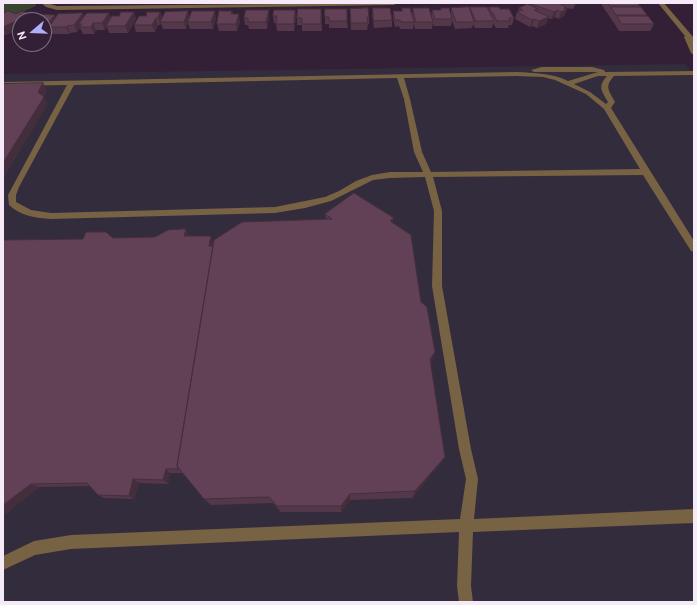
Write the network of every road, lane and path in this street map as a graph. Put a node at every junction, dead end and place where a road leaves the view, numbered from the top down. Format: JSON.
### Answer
{"nodes":[{"id":1,"x":44,"y":3,"type":"edge"},
{"id":2,"x":387,"y":3,"type":"edge"},
{"id":3,"x":394,"y":3,"type":"edge"},
{"id":4,"x":661,"y":3,"type":"edge"},
{"id":5,"x":179,"y":4,"type":"edge"},
{"id":6,"x":685,"y":32,"type":"junction"},
{"id":7,"x":694,"y":42,"type":"edge"},
{"id":8,"x":694,"y":53,"type":"edge"},
{"id":9,"x":694,"y":65,"type":"edge"},
{"id":10,"x":664,"y":73,"type":"junction"},
{"id":11,"x":694,"y":73,"type":"edge"},
{"id":12,"x":516,"y":74,"type":"junction"},
{"id":13,"x":614,"y":74,"type":"junction"},
{"id":14,"x":400,"y":76,"type":"junction"},
{"id":15,"x":72,"y":82,"type":"junction"},
{"id":16,"x":569,"y":83,"type":"junction"},
{"id":17,"x":3,"y":84,"type":"edge"},
{"id":18,"x":607,"y":108,"type":"junction"},
{"id":19,"x":646,"y":172,"type":"junction"},
{"id":20,"x":428,"y":175,"type":"junction"},
{"id":21,"x":694,"y":249,"type":"edge"},
{"id":22,"x":694,"y":516,"type":"edge"},
{"id":23,"x":466,"y":526,"type":"junction"},
{"id":24,"x":3,"y":563,"type":"edge"},
{"id":25,"x":466,"y":602,"type":"edge"}],
"edges":[{"from":1,"to":5,"type":"street"},
{"from":2,"to":3,"type":"street"},
{"from":2,"to":5,"type":"street"},
{"from":4,"to":6,"type":"street"},
{"from":6,"to":7,"type":"street"},
{"from":6,"to":8,"type":"street"},
{"from":9,"to":10,"type":"street"},
{"from":10,"to":11,"type":"street"},
{"from":10,"to":13,"type":"street"},
{"from":12,"to":13,"type":"street"},
{"from":12,"to":14,"type":"street"},
{"from":12,"to":16,"type":"street"},
{"from":13,"to":16,"type":"street"},
{"from":13,"to":18,"type":"street"},
{"from":14,"to":15,"type":"street"},
{"from":14,"to":20,"type":"street"},
{"from":15,"to":17,"type":"street"},
{"from":15,"to":20,"type":"street"},
{"from":16,"to":18,"type":"street"},
{"from":18,"to":19,"type":"street"},
{"from":19,"to":20,"type":"street"},
{"from":19,"to":21,"type":"street"},
{"from":20,"to":23,"type":"street"},
{"from":22,"to":23,"type":"street"},
{"from":23,"to":24,"type":"street"},
{"from":23,"to":25,"type":"street"}]}
